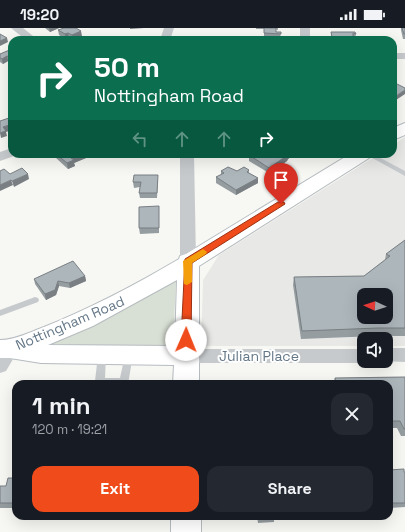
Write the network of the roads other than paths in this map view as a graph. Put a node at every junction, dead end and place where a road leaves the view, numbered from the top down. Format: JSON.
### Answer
{"nodes":[{"id":1,"x":16,"y":28,"type":"edge"},
{"id":2,"x":27,"y":36,"type":"edge"},
{"id":3,"x":187,"y":158,"type":"edge"},
{"id":4,"x":355,"y":158,"type":"edge"},
{"id":5,"x":375,"y":158,"type":"edge"},
{"id":6,"x":405,"y":174,"type":"edge"},
{"id":7,"x":188,"y":261,"type":"junction"},
{"id":8,"x":35,"y":300,"type":"dead end"},
{"id":9,"x":0,"y":313,"type":"edge"},
{"id":10,"x":3,"y":355,"type":"edge"},
{"id":11,"x":393,"y":355,"type":"edge"},
{"id":12,"x":405,"y":355,"type":"edge"},
{"id":13,"x":186,"y":356,"type":"junction"},
{"id":14,"x":357,"y":356,"type":"edge"},
{"id":15,"x":186,"y":380,"type":"edge"},
{"id":16,"x":186,"y":520,"type":"edge"},
{"id":17,"x":186,"y":532,"type":"edge"}],
"edges":[{"from":1,"to":2,"type":"street"},
{"from":3,"to":7,"type":"street"},
{"from":4,"to":7,"type":"street","name":"Nottingham Road"},
{"from":5,"to":6,"type":"lane"},
{"from":7,"to":10,"type":"street","name":"Nottingham Road"},
{"from":7,"to":13,"type":"street"},
{"from":8,"to":9,"type":"lane"},
{"from":10,"to":13,"type":"street","name":"Julian Place"},
{"from":11,"to":12,"type":"street"},
{"from":13,"to":14,"type":"street","name":"Julian Place"},
{"from":13,"to":15,"type":"street"},
{"from":16,"to":17,"type":"street"}]}
